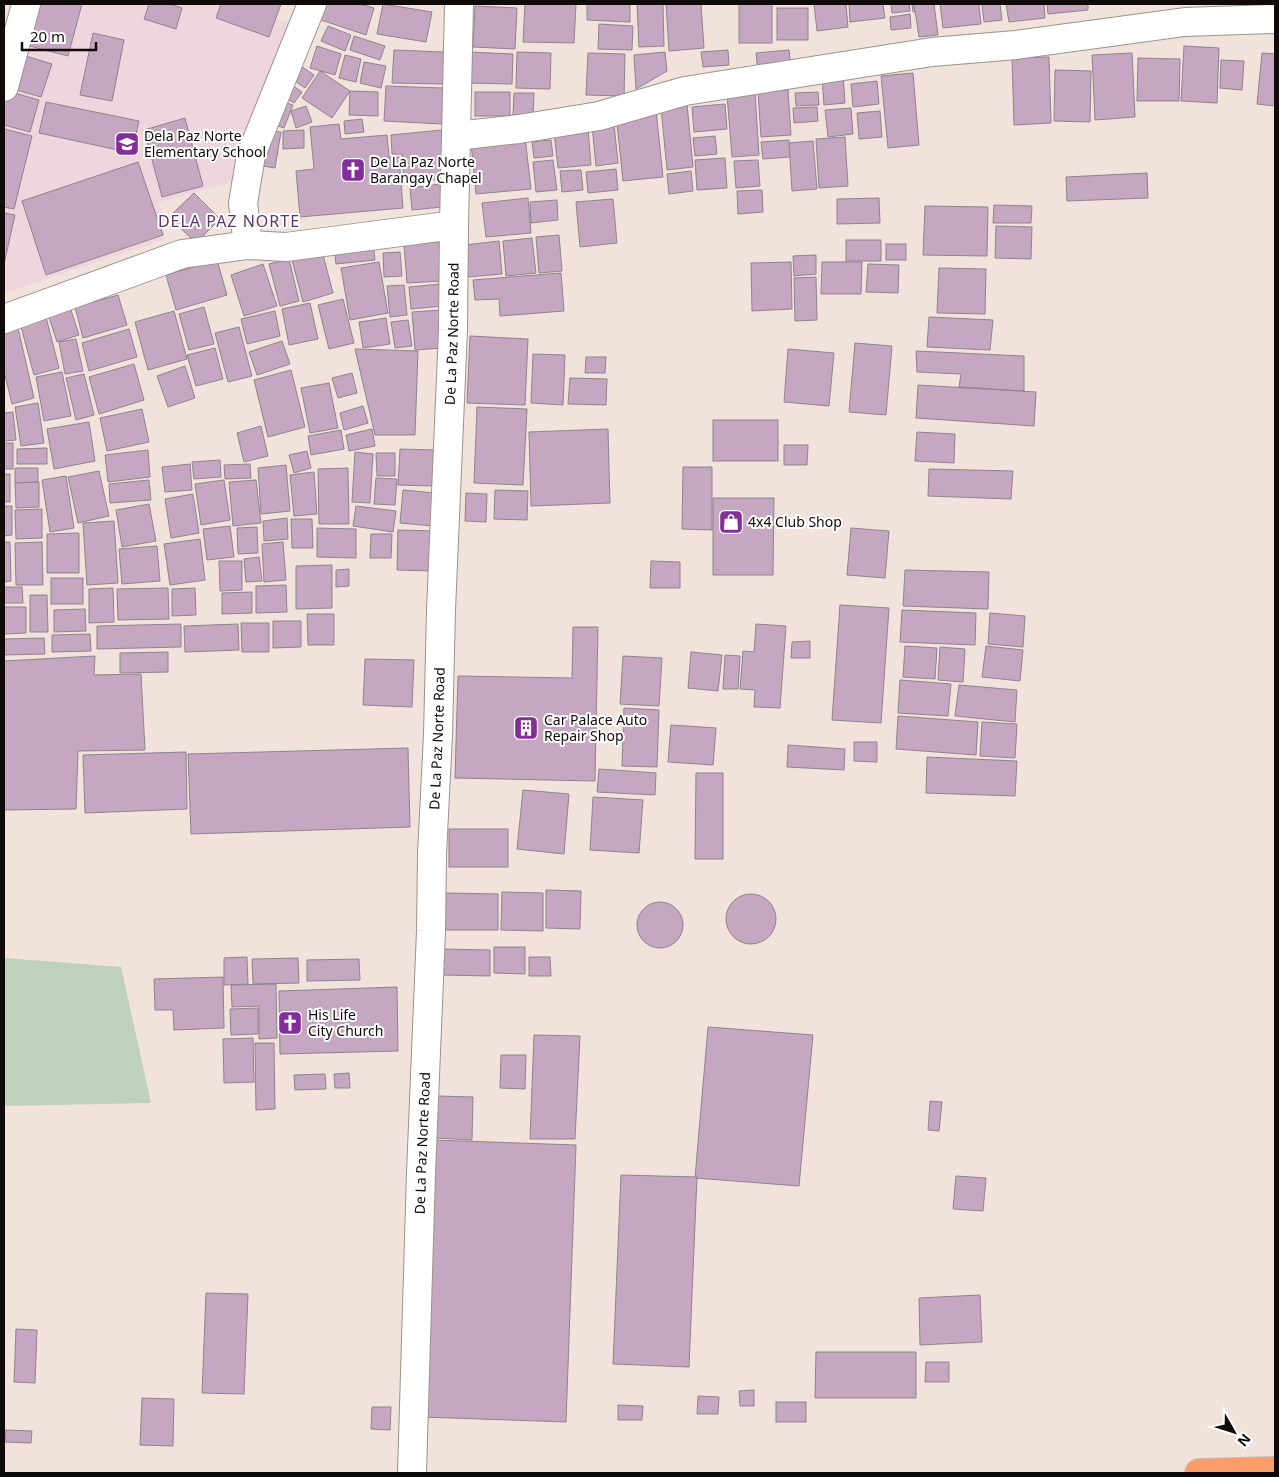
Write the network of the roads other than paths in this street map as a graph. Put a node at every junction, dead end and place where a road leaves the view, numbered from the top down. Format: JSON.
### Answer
{"nodes":[{"id":1,"x":26,"y":4,"type":"edge"},
{"id":2,"x":312,"y":4,"type":"edge"},
{"id":3,"x":459,"y":4,"type":"edge"},
{"id":4,"x":1275,"y":19,"type":"edge"},
{"id":5,"x":4,"y":87,"type":"edge"},
{"id":6,"x":456,"y":136,"type":"junction"},
{"id":7,"x":454,"y":225,"type":"junction"},
{"id":8,"x":248,"y":245,"type":"junction"},
{"id":9,"x":4,"y":319,"type":"edge"},
{"id":10,"x":1275,"y":1471,"type":"edge"},
{"id":11,"x":412,"y":1473,"type":"edge"},
{"id":12,"x":1199,"y":1473,"type":"edge"}],
"edges":[{"from":1,"to":5,"type":"street"},
{"from":2,"to":8,"type":"street"},
{"from":3,"to":6,"type":"street","name":"De La Paz Norte Road"},
{"from":4,"to":6,"type":"street"},
{"from":6,"to":7,"type":"street","name":"De La Paz Norte Road"},
{"from":7,"to":8,"type":"street"},
{"from":7,"to":11,"type":"street","name":"De La Paz Norte Road"},
{"from":8,"to":9,"type":"street"},
{"from":10,"to":12,"type":"highway"}]}
